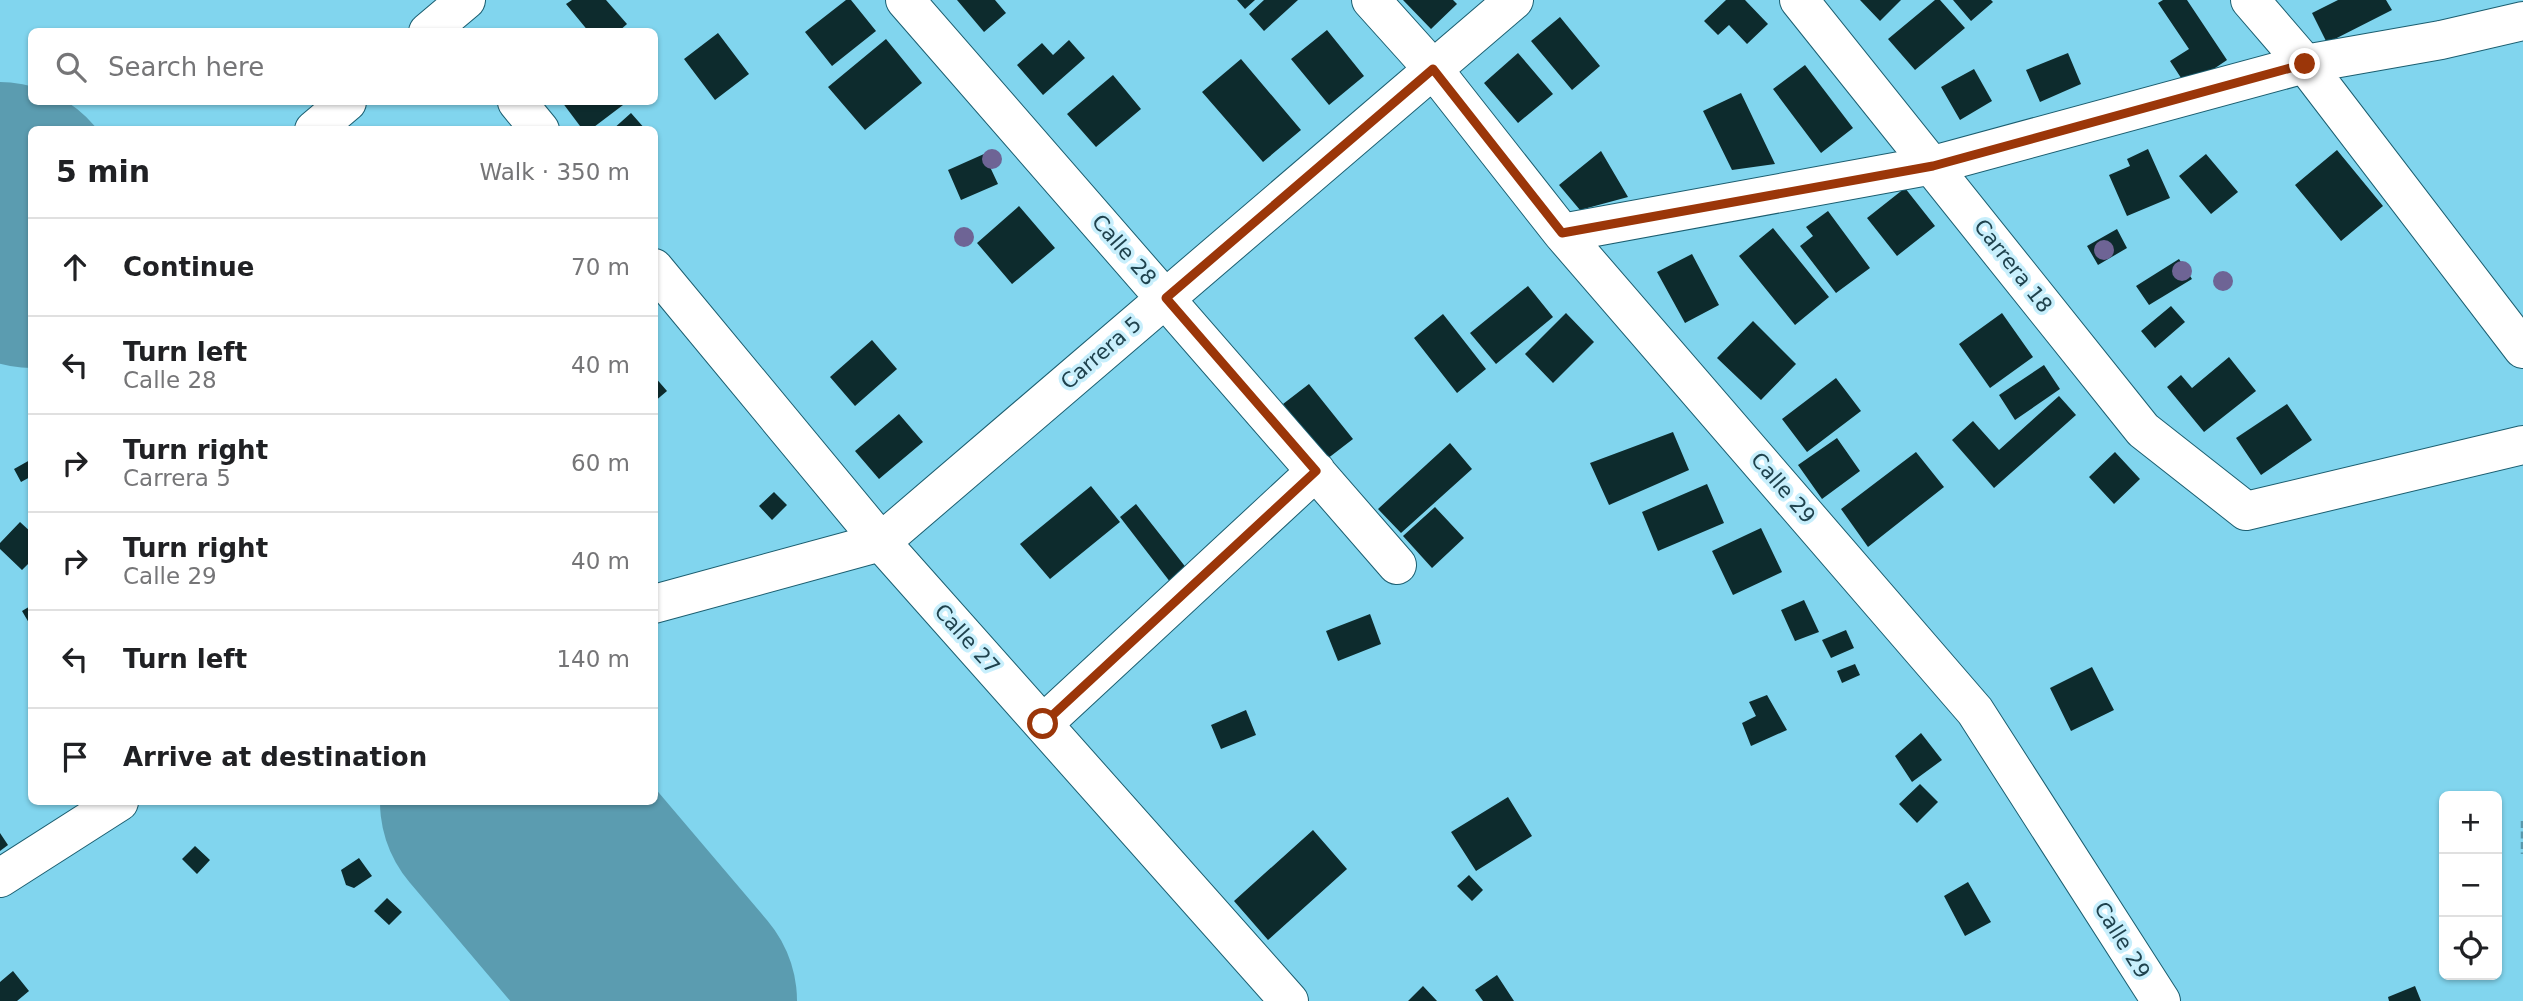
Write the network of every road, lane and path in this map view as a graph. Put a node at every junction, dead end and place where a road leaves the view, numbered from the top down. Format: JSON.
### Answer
{"nodes":[{"id":1,"x":905,"y":0,"type":"edge"},
{"id":2,"x":1371,"y":0,"type":"edge"},
{"id":3,"x":1514,"y":0,"type":"edge"},
{"id":4,"x":1799,"y":0,"type":"edge"},
{"id":5,"x":2250,"y":0,"type":"edge"},
{"id":6,"x":2523,"y":21,"type":"edge"},
{"id":7,"x":2305,"y":64,"type":"junction"},
{"id":8,"x":1433,"y":69,"type":"junction"},
{"id":9,"x":343,"y":105,"type":"edge"},
{"id":10,"x":519,"y":105,"type":"edge"},
{"id":11,"x":319,"y":126,"type":"edge"},
{"id":12,"x":537,"y":126,"type":"edge"},
{"id":13,"x":1933,"y":166,"type":"junction"},
{"id":14,"x":1562,"y":233,"type":"junction"},
{"id":15,"x":658,"y":273,"type":"edge"},
{"id":16,"x":1166,"y":298,"type":"junction"},
{"id":17,"x":2523,"y":349,"type":"edge"},
{"id":18,"x":2523,"y":445,"type":"edge"},
{"id":19,"x":1316,"y":471,"type":"junction"},
{"id":20,"x":881,"y":542,"type":"junction"},
{"id":21,"x":1397,"y":565,"type":"dead end"},
{"id":22,"x":658,"y":603,"type":"edge"},
{"id":23,"x":1043,"y":724,"type":"junction"},
{"id":24,"x":113,"y":805,"type":"edge"},
{"id":25,"x":2523,"y":821,"type":"edge"},
{"id":26,"x":2523,"y":854,"type":"edge"},
{"id":27,"x":12,"y":870,"type":"edge"},
{"id":28,"x":1289,"y":1001,"type":"edge"},
{"id":29,"x":2161,"y":1001,"type":"edge"}],
"edges":[{"from":1,"to":16,"type":"street","name":"Calle 28"},
{"from":2,"to":8,"type":"street","name":"Calle 29"},
{"from":3,"to":8,"type":"street","name":"Carrera 5"},
{"from":4,"to":13,"type":"street","name":"Carrera 18"},
{"from":5,"to":7,"type":"street"},
{"from":6,"to":7,"type":"street"},
{"from":7,"to":13,"type":"street"},
{"from":7,"to":17,"type":"street"},
{"from":8,"to":14,"type":"street","name":"Calle 29"},
{"from":8,"to":16,"type":"street","name":"Carrera 5"},
{"from":9,"to":11,"type":"street"},
{"from":10,"to":12,"type":"street"},
{"from":13,"to":14,"type":"street"},
{"from":13,"to":18,"type":"street","name":"Carrera 18"},
{"from":14,"to":29,"type":"street","name":"Calle 29"},
{"from":15,"to":20,"type":"street","name":"Calle 27"},
{"from":16,"to":19,"type":"street","name":"Calle 28"},
{"from":16,"to":20,"type":"street","name":"Carrera 5"},
{"from":19,"to":21,"type":"street","name":"Calle 28"},
{"from":19,"to":23,"type":"street"},
{"from":20,"to":22,"type":"street"},
{"from":20,"to":23,"type":"street","name":"Calle 27"},
{"from":23,"to":28,"type":"street","name":"Calle 27"},
{"from":24,"to":27,"type":"street"},
{"from":25,"to":26,"type":"path"}]}
